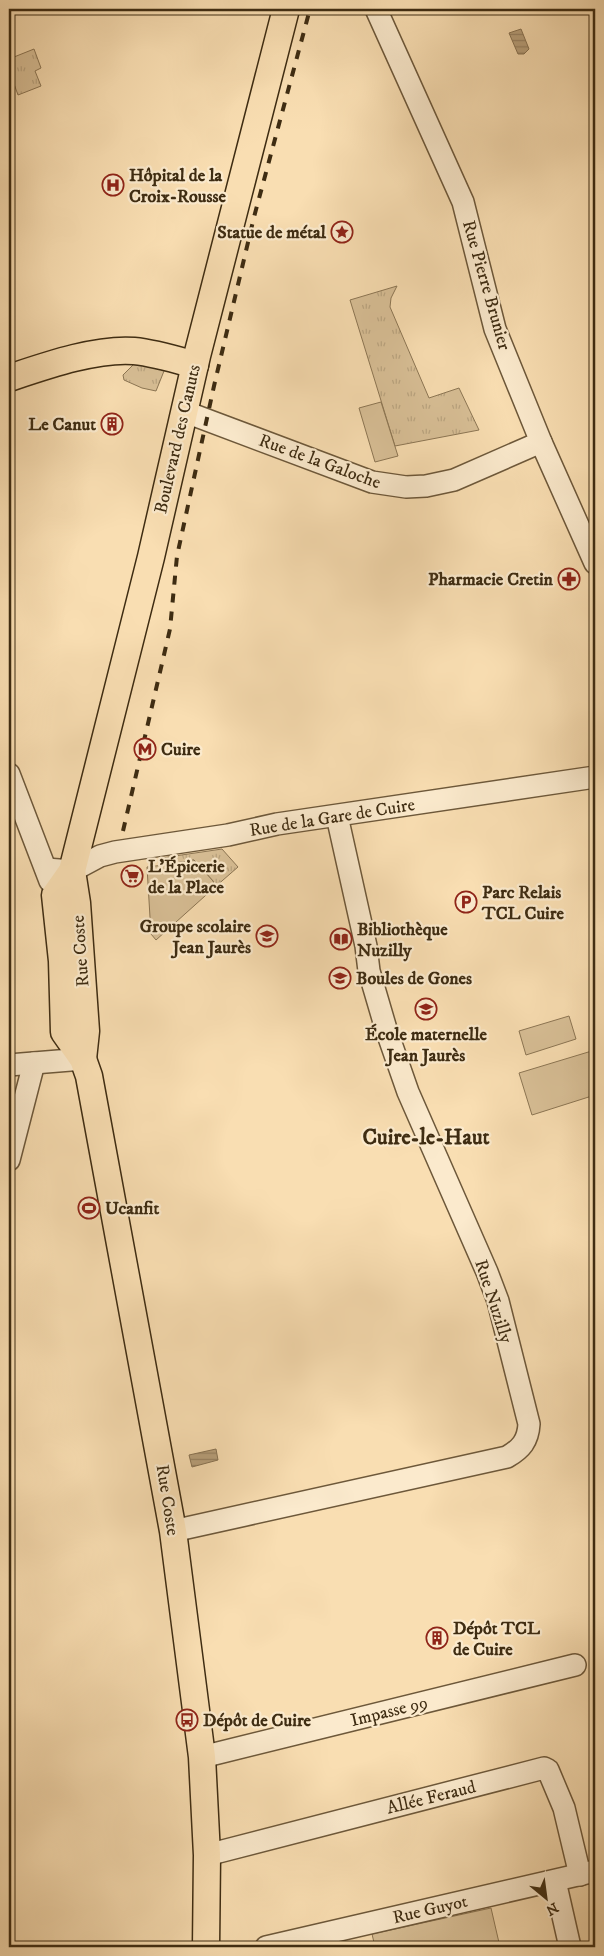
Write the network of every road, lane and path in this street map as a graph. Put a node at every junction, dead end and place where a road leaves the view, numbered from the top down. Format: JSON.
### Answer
{"nodes":[{"id":1,"x":286,"y":9,"type":"edge"},
{"id":2,"x":376,"y":9,"type":"edge"},
{"id":3,"x":195,"y":365,"type":"junction"},
{"id":4,"x":13,"y":376,"type":"edge"},
{"id":5,"x":183,"y":411,"type":"junction"},
{"id":6,"x":541,"y":442,"type":"junction"},
{"id":7,"x":595,"y":563,"type":"edge"},
{"id":8,"x":9,"y":774,"type":"edge"},
{"id":9,"x":595,"y":777,"type":"edge"},
{"id":10,"x":337,"y":816,"type":"junction"},
{"id":11,"x":46,"y":869,"type":"junction"},
{"id":12,"x":72,"y":871,"type":"junction"},
{"id":13,"x":55,"y":895,"type":"junction"},
{"id":14,"x":83,"y":1059,"type":"junction"},
{"id":15,"x":34,"y":1063,"type":"junction"},
{"id":16,"x":9,"y":1065,"type":"edge"},
{"id":17,"x":9,"y":1160,"type":"edge"},
{"id":18,"x":173,"y":1531,"type":"junction"},
{"id":19,"x":575,"y":1665,"type":"dead end"},
{"id":20,"x":202,"y":1757,"type":"junction"},
{"id":21,"x":206,"y":1855,"type":"junction"},
{"id":22,"x":588,"y":1873,"type":"edge"},
{"id":23,"x":555,"y":1881,"type":"junction"},
{"id":24,"x":206,"y":1947,"type":"edge"},
{"id":25,"x":266,"y":1947,"type":"edge"},
{"id":26,"x":570,"y":1947,"type":"edge"}],
"edges":[{"from":1,"to":3,"type":"main road","name":"Boulevard des Canuts"},
{"from":2,"to":6,"type":"street","name":"Rue Pierre Brunier"},
{"from":3,"to":4,"type":"main road"},
{"from":3,"to":5,"type":"main road","name":"Boulevard des Canuts"},
{"from":5,"to":6,"type":"street","name":"Rue de la Galoche"},
{"from":5,"to":12,"type":"main road","name":"Boulevard des Canuts"},
{"from":6,"to":7,"type":"street","name":"Rue Pierre Brunier"},
{"from":8,"to":11,"type":"street","name":"Rue Coste"},
{"from":9,"to":10,"type":"street","name":"Rue de la Gare de Cuire"},
{"from":10,"to":12,"type":"street","name":"Rue de la Gare de Cuire"},
{"from":10,"to":18,"type":"street","name":"Rue Nuzilly"},
{"from":11,"to":12,"type":"street"},
{"from":11,"to":13,"type":"street","name":"Rue Coste"},
{"from":12,"to":13,"type":"main road"},
{"from":12,"to":14,"type":"main road","name":"Rue Coste"},
{"from":13,"to":14,"type":"main road","name":"Rue Coste"},
{"from":14,"to":15,"type":"street"},
{"from":14,"to":18,"type":"main road","name":"Rue Coste"},
{"from":15,"to":16,"type":"street"},
{"from":15,"to":17,"type":"street"},
{"from":18,"to":20,"type":"main road","name":"Rue Coste"},
{"from":19,"to":20,"type":"street","name":"Impasse 99"},
{"from":20,"to":21,"type":"main road","name":"Rue Coste"},
{"from":21,"to":22,"type":"street","name":"Allée Feraud"},
{"from":21,"to":24,"type":"main road","name":"Rue Coste"},
{"from":22,"to":23,"type":"street","name":"Rue Guyot"},
{"from":23,"to":25,"type":"street","name":"Rue Guyot"},
{"from":23,"to":26,"type":"street"}]}
